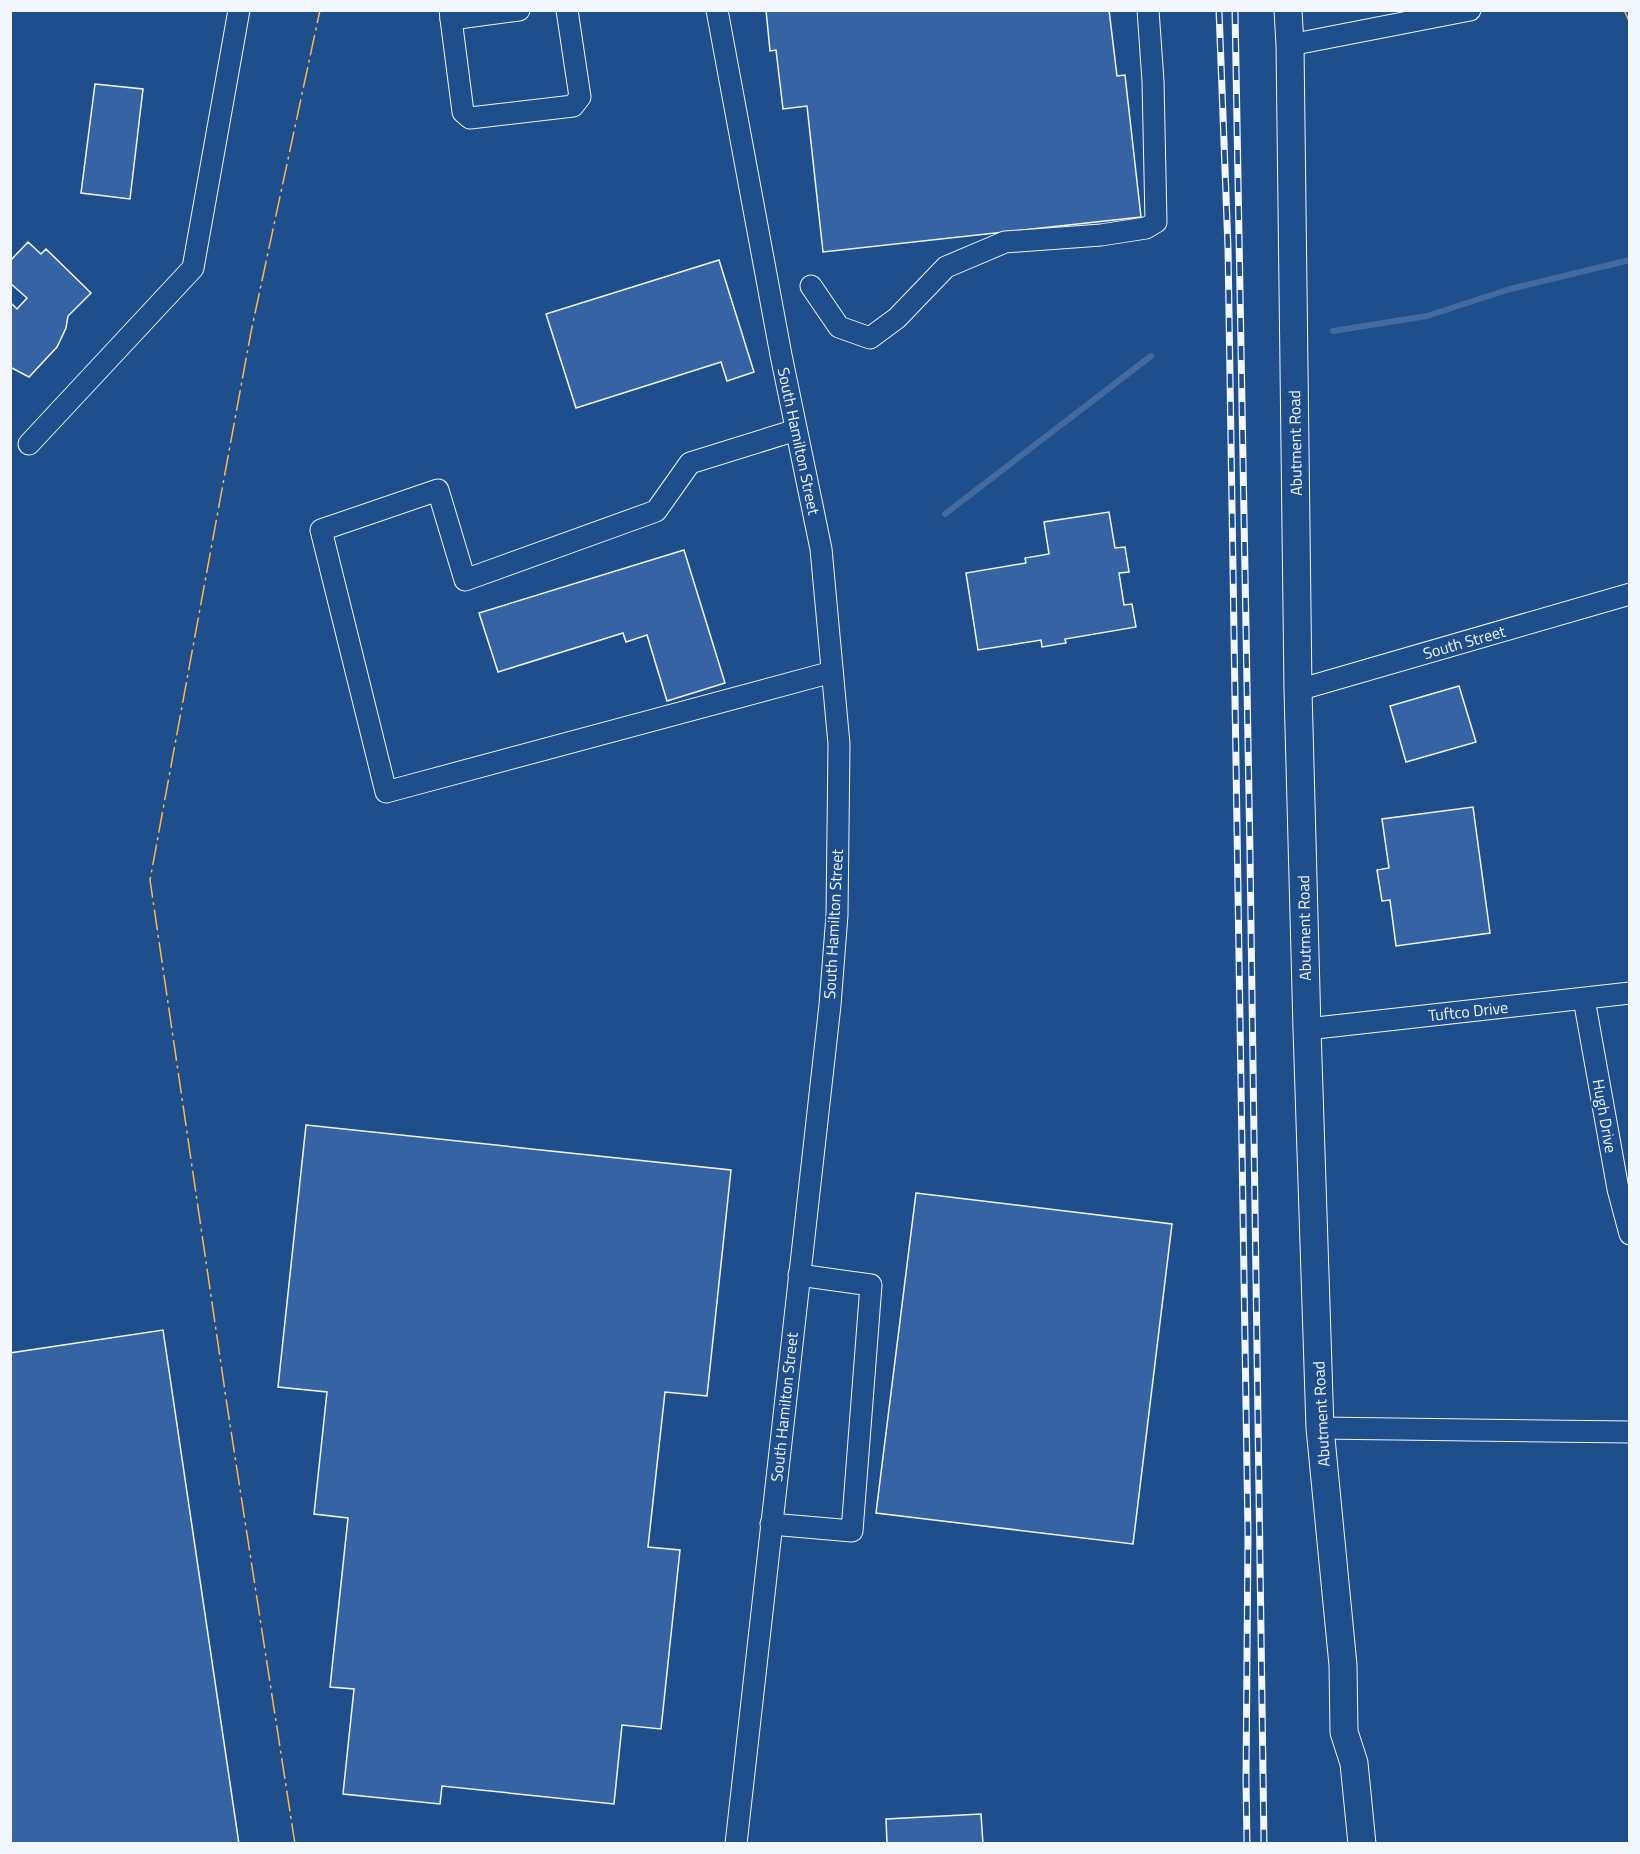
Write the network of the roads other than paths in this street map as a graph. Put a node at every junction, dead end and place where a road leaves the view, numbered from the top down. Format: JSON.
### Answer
{"nodes":[{"id":1,"x":239,"y":10,"type":"edge"},
{"id":2,"x":519,"y":10,"type":"edge"},
{"id":3,"x":567,"y":10,"type":"edge"},
{"id":4,"x":717,"y":10,"type":"edge"},
{"id":5,"x":1148,"y":10,"type":"edge"},
{"id":6,"x":1288,"y":10,"type":"edge"},
{"id":7,"x":1470,"y":10,"type":"edge"},
{"id":8,"x":451,"y":15,"type":"edge"},
{"id":9,"x":1290,"y":45,"type":"junction"},
{"id":10,"x":811,"y":286,"type":"dead end"},
{"id":11,"x":796,"y":430,"type":"junction"},
{"id":12,"x":29,"y":444,"type":"dead end"},
{"id":13,"x":1629,"y":594,"type":"edge"},
{"id":14,"x":832,"y":672,"type":"junction"},
{"id":15,"x":1298,"y":690,"type":"junction"},
{"id":16,"x":1629,"y":993,"type":"edge"},
{"id":17,"x":1584,"y":999,"type":"junction"},
{"id":18,"x":1307,"y":1029,"type":"junction"},
{"id":19,"x":1629,"y":1234,"type":"edge"},
{"id":20,"x":799,"y":1275,"type":"junction"},
{"id":21,"x":1320,"y":1428,"type":"junction"},
{"id":22,"x":1629,"y":1432,"type":"edge"},
{"id":23,"x":771,"y":1524,"type":"junction"},
{"id":24,"x":736,"y":1844,"type":"edge"},
{"id":25,"x":1362,"y":1844,"type":"edge"}],
"edges":[{"from":1,"to":12,"type":"street"},
{"from":2,"to":8,"type":"street"},
{"from":3,"to":8,"type":"street"},
{"from":4,"to":11,"type":"street","name":"South Hamilton Street"},
{"from":5,"to":10,"type":"street"},
{"from":6,"to":9,"type":"main road","name":"Abutment Road"},
{"from":7,"to":9,"type":"street"},
{"from":9,"to":15,"type":"main road","name":"Abutment Road"},
{"from":11,"to":14,"type":"street","name":"South Hamilton Street"},
{"from":11,"to":14,"type":"street"},
{"from":13,"to":15,"type":"street","name":"South Street"},
{"from":14,"to":20,"type":"street","name":"South Hamilton Street"},
{"from":15,"to":18,"type":"main road","name":"Abutment Road"},
{"from":16,"to":17,"type":"street","name":"Tuftco Drive"},
{"from":17,"to":18,"type":"street","name":"Tuftco Drive"},
{"from":17,"to":19,"type":"street","name":"Hugh Drive"},
{"from":18,"to":21,"type":"main road","name":"Abutment Road"},
{"from":20,"to":23,"type":"street","name":"South Hamilton Street"},
{"from":20,"to":23,"type":"street"},
{"from":21,"to":22,"type":"street"},
{"from":21,"to":25,"type":"main road","name":"Abutment Road"},
{"from":23,"to":24,"type":"street","name":"South Hamilton Street"}]}
